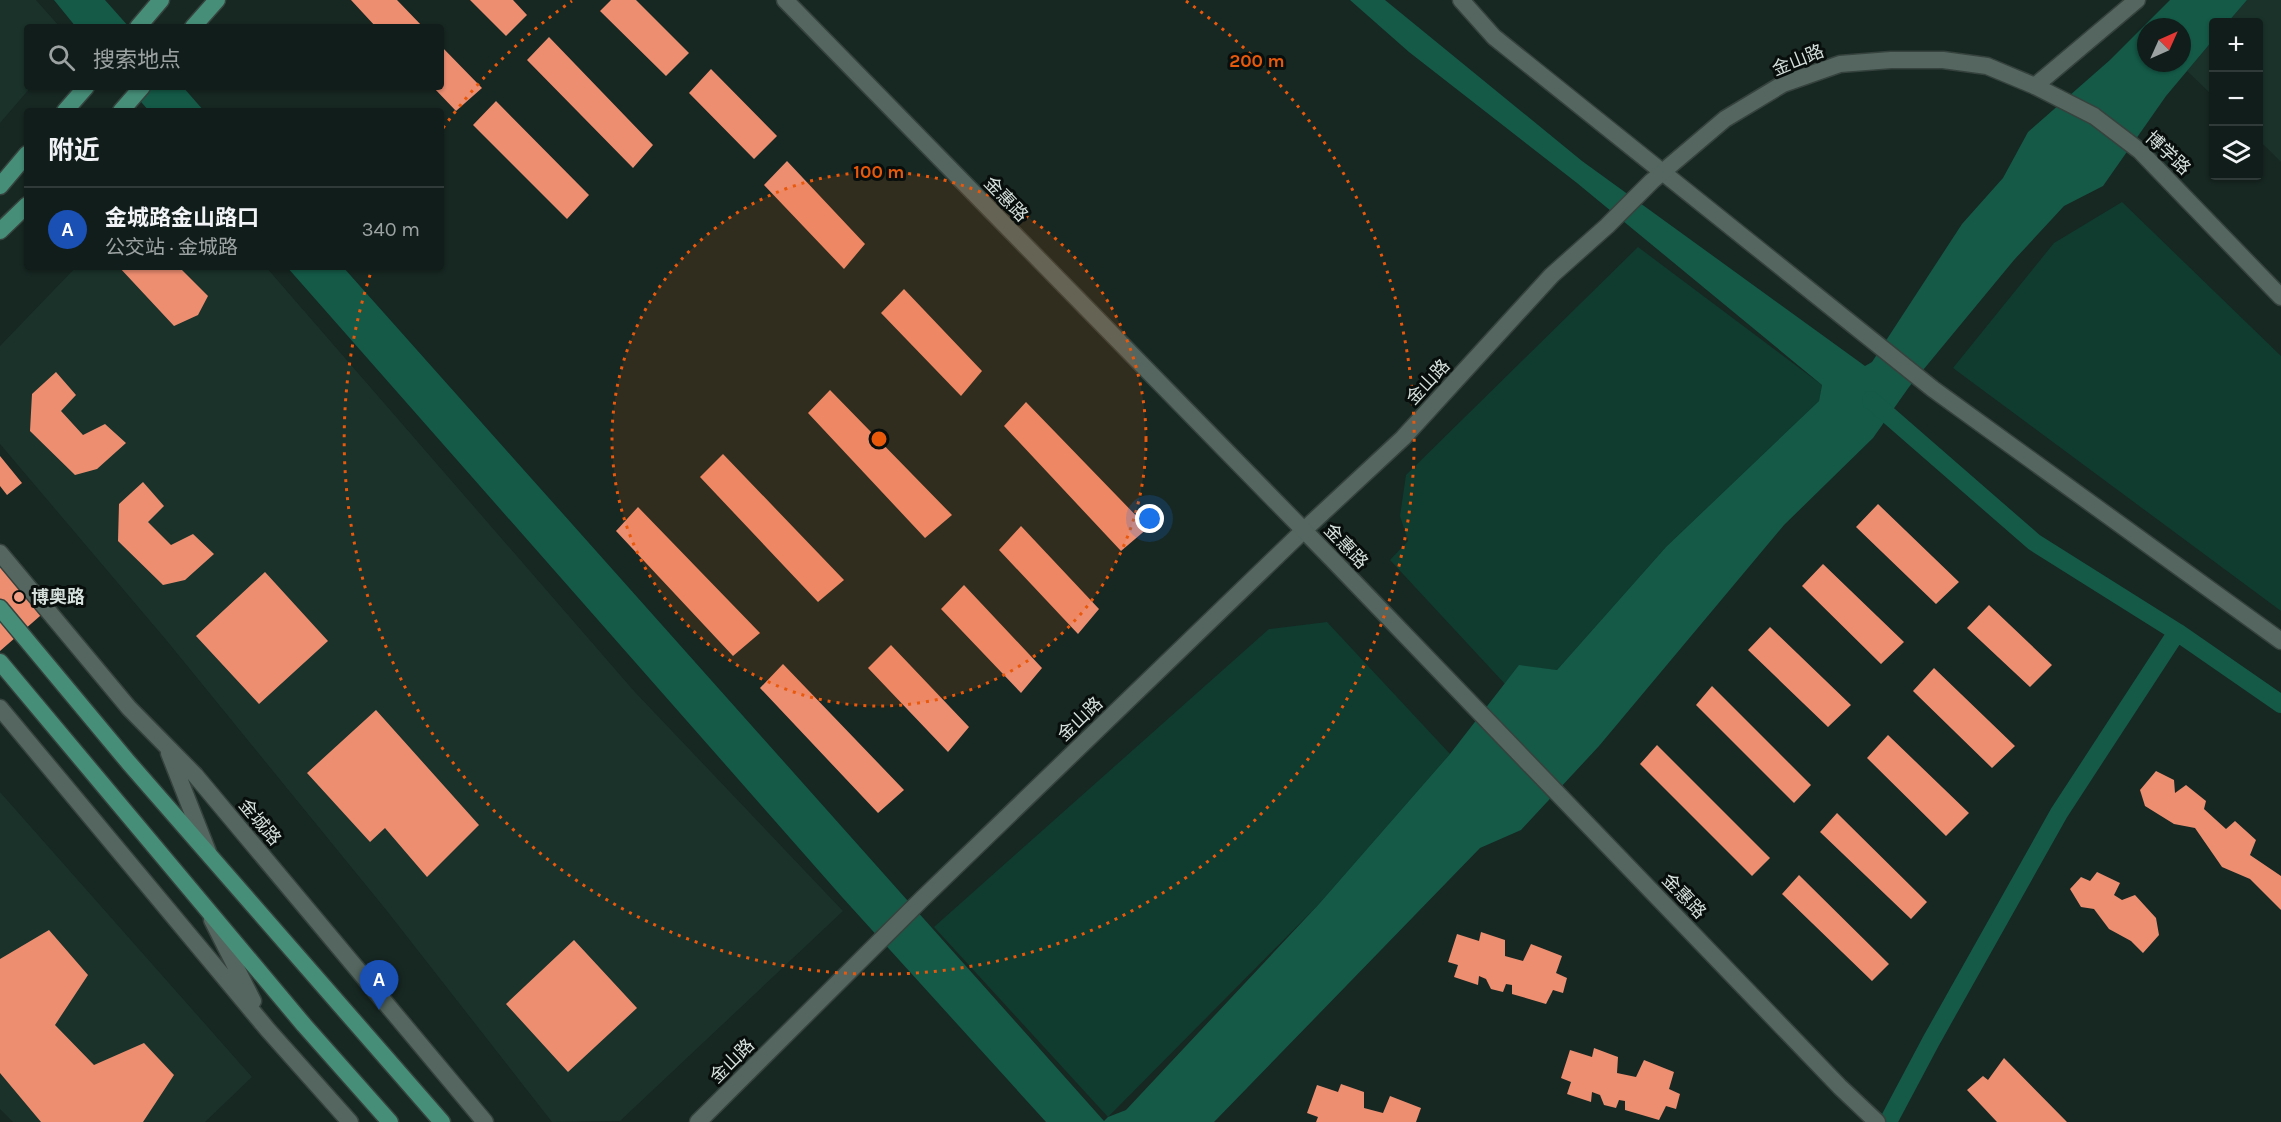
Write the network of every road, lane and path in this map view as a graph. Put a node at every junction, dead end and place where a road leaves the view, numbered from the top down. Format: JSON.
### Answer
{"nodes":[{"id":1,"x":161,"y":0,"type":"edge"},
{"id":2,"x":216,"y":0,"type":"edge"},
{"id":3,"x":785,"y":0,"type":"edge"},
{"id":4,"x":1461,"y":0,"type":"edge"},
{"id":5,"x":2137,"y":0,"type":"edge"},
{"id":6,"x":141,"y":24,"type":"edge"},
{"id":7,"x":196,"y":24,"type":"edge"},
{"id":8,"x":2043,"y":89,"type":"junction"},
{"id":9,"x":83,"y":90,"type":"edge"},
{"id":10,"x":140,"y":90,"type":"edge"},
{"id":11,"x":68,"y":108,"type":"edge"},
{"id":12,"x":124,"y":108,"type":"edge"},
{"id":13,"x":24,"y":158,"type":"edge"},
{"id":14,"x":1657,"y":177,"type":"junction"},
{"id":15,"x":0,"y":186,"type":"edge"},
{"id":16,"x":24,"y":208,"type":"edge"},
{"id":17,"x":0,"y":231,"type":"edge"},
{"id":18,"x":2281,"y":297,"type":"edge"},
{"id":19,"x":1303,"y":531,"type":"junction"},
{"id":20,"x":0,"y":552,"type":"edge"},
{"id":21,"x":0,"y":609,"type":"edge"},
{"id":22,"x":2281,"y":641,"type":"edge"},
{"id":23,"x":0,"y":662,"type":"edge"},
{"id":24,"x":0,"y":708,"type":"edge"},
{"id":25,"x":166,"y":746,"type":"junction"},
{"id":26,"x":208,"y":853,"type":"junction"},
{"id":27,"x":203,"y":903,"type":"junction"},
{"id":28,"x":268,"y":1030,"type":"junction"},
{"id":29,"x":350,"y":1122,"type":"edge"},
{"id":30,"x":390,"y":1122,"type":"edge"},
{"id":31,"x":442,"y":1122,"type":"edge"},
{"id":32,"x":485,"y":1122,"type":"edge"},
{"id":33,"x":698,"y":1122,"type":"edge"},
{"id":34,"x":1877,"y":1122,"type":"edge"}],
"edges":[{"from":1,"to":6,"type":"main road"},
{"from":2,"to":7,"type":"main road"},
{"from":3,"to":19,"type":"street","name":"金惠路"},
{"from":4,"to":14,"type":"street"},
{"from":5,"to":8,"type":"street"},
{"from":8,"to":14,"type":"street","name":"金山路"},
{"from":8,"to":18,"type":"street","name":"博学路"},
{"from":9,"to":11,"type":"main road"},
{"from":10,"to":12,"type":"main road"},
{"from":13,"to":15,"type":"main road"},
{"from":14,"to":19,"type":"street","name":"金山路"},
{"from":14,"to":22,"type":"street"},
{"from":16,"to":17,"type":"main road"},
{"from":19,"to":33,"type":"street","name":"金山路"},
{"from":19,"to":34,"type":"street","name":"金惠路"},
{"from":20,"to":25,"type":"street","name":"金城路"},
{"from":21,"to":26,"type":"main road"},
{"from":23,"to":27,"type":"main road"},
{"from":24,"to":28,"type":"street"},
{"from":25,"to":26,"type":"street"},
{"from":25,"to":32,"type":"street","name":"金城路"},
{"from":26,"to":31,"type":"main road"},
{"from":27,"to":28,"type":"street"},
{"from":27,"to":30,"type":"main road"},
{"from":28,"to":29,"type":"street"}]}
